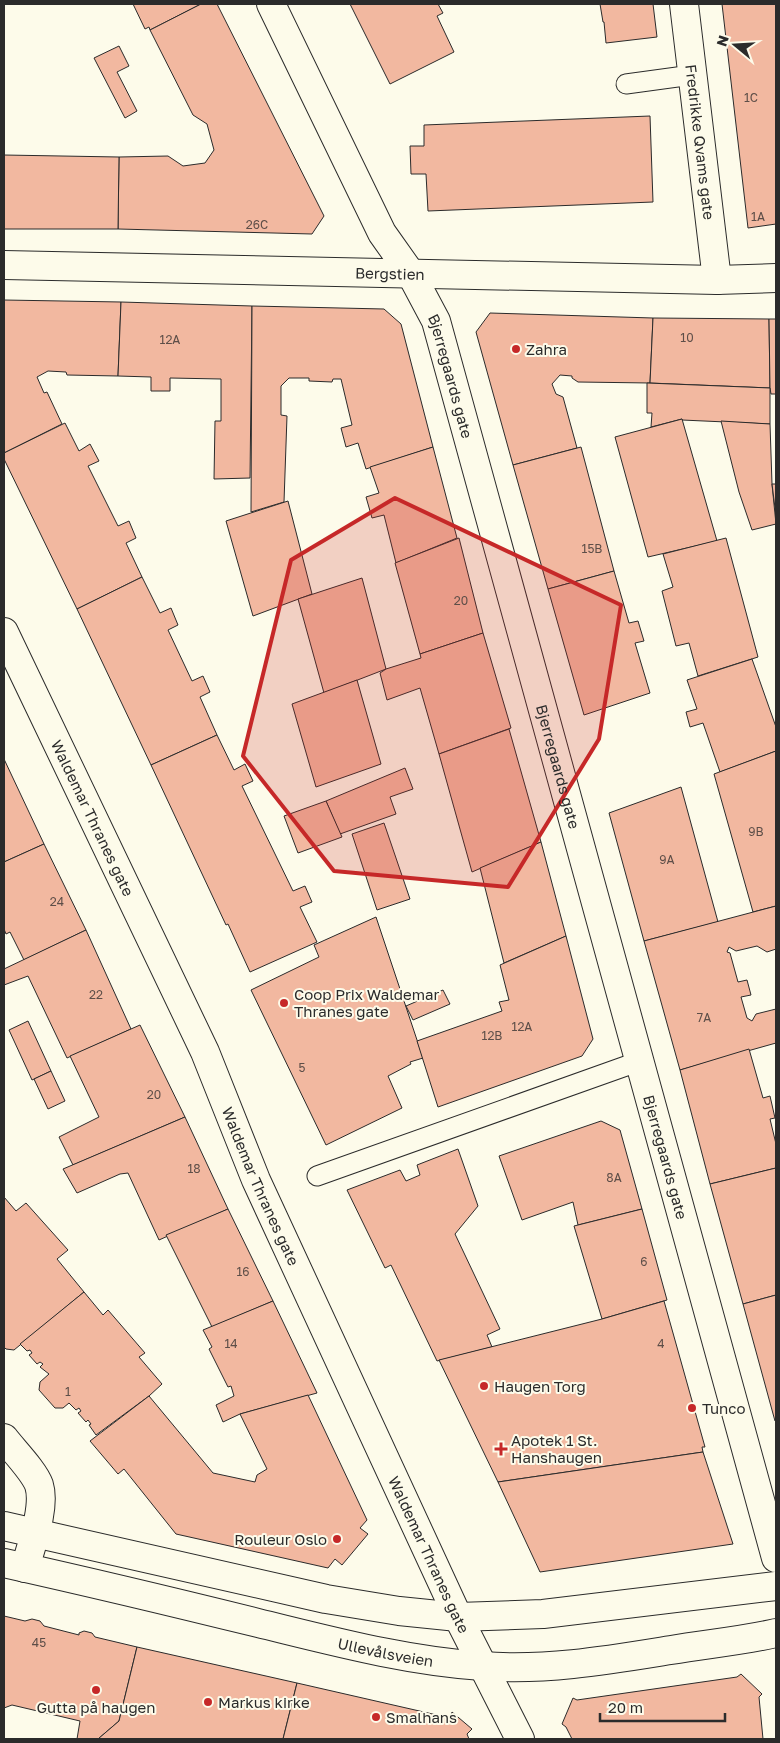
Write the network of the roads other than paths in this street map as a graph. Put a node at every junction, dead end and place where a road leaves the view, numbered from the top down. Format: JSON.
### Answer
{"nodes":[{"id":1,"x":271,"y":4,"type":"edge"},
{"id":2,"x":684,"y":4,"type":"edge"},
{"id":3,"x":692,"y":75,"type":"junction"},
{"id":4,"x":626,"y":84,"type":"dead end"},
{"id":5,"x":4,"y":265,"type":"edge"},
{"id":6,"x":412,"y":274,"type":"junction"},
{"id":7,"x":776,"y":278,"type":"edge"},
{"id":8,"x":717,"y":280,"type":"junction"},
{"id":9,"x":4,"y":632,"type":"edge"},
{"id":10,"x":640,"y":1061,"type":"junction"},
{"id":11,"x":317,"y":1176,"type":"dead end"},
{"id":12,"x":4,"y":1438,"type":"edge"},
{"id":13,"x":4,"y":1526,"type":"edge"},
{"id":14,"x":34,"y":1533,"type":"junction"},
{"id":15,"x":776,"y":1558,"type":"edge"},
{"id":16,"x":14,"y":1566,"type":"edge"},
{"id":17,"x":776,"y":1586,"type":"edge"},
{"id":18,"x":458,"y":1616,"type":"junction"},
{"id":19,"x":776,"y":1633,"type":"edge"},
{"id":20,"x":482,"y":1666,"type":"junction"},
{"id":21,"x":520,"y":1739,"type":"edge"}],
"edges":[{"from":1,"to":6,"type":"street","name":"Bjerregaards gate"},
{"from":2,"to":3,"type":"street","name":"Fredrikke Qvams gate"},
{"from":3,"to":4,"type":"lane"},
{"from":3,"to":8,"type":"street","name":"Fredrikke Qvams gate"},
{"from":5,"to":6,"type":"street","name":"Bergstien"},
{"from":6,"to":8,"type":"street","name":"Bergstien"},
{"from":6,"to":10,"type":"street","name":"Bjerregaards gate"},
{"from":7,"to":8,"type":"street","name":"Bergstien"},
{"from":9,"to":18,"type":"street","name":"Waldemar Thranes gate"},
{"from":10,"to":11,"type":"lane"},
{"from":10,"to":15,"type":"street","name":"Bjerregaards gate"},
{"from":12,"to":14,"type":"street"},
{"from":13,"to":14,"type":"street"},
{"from":14,"to":16,"type":"street"},
{"from":14,"to":18,"type":"street"},
{"from":16,"to":20,"type":"street","name":"Ullevålsveien"},
{"from":17,"to":18,"type":"street"},
{"from":18,"to":20,"type":"street","name":"Waldemar Thranes gate"},
{"from":19,"to":20,"type":"street","name":"Ullevålsveien"},
{"from":20,"to":21,"type":"street","name":"Waldemar Thranes gate"}]}
